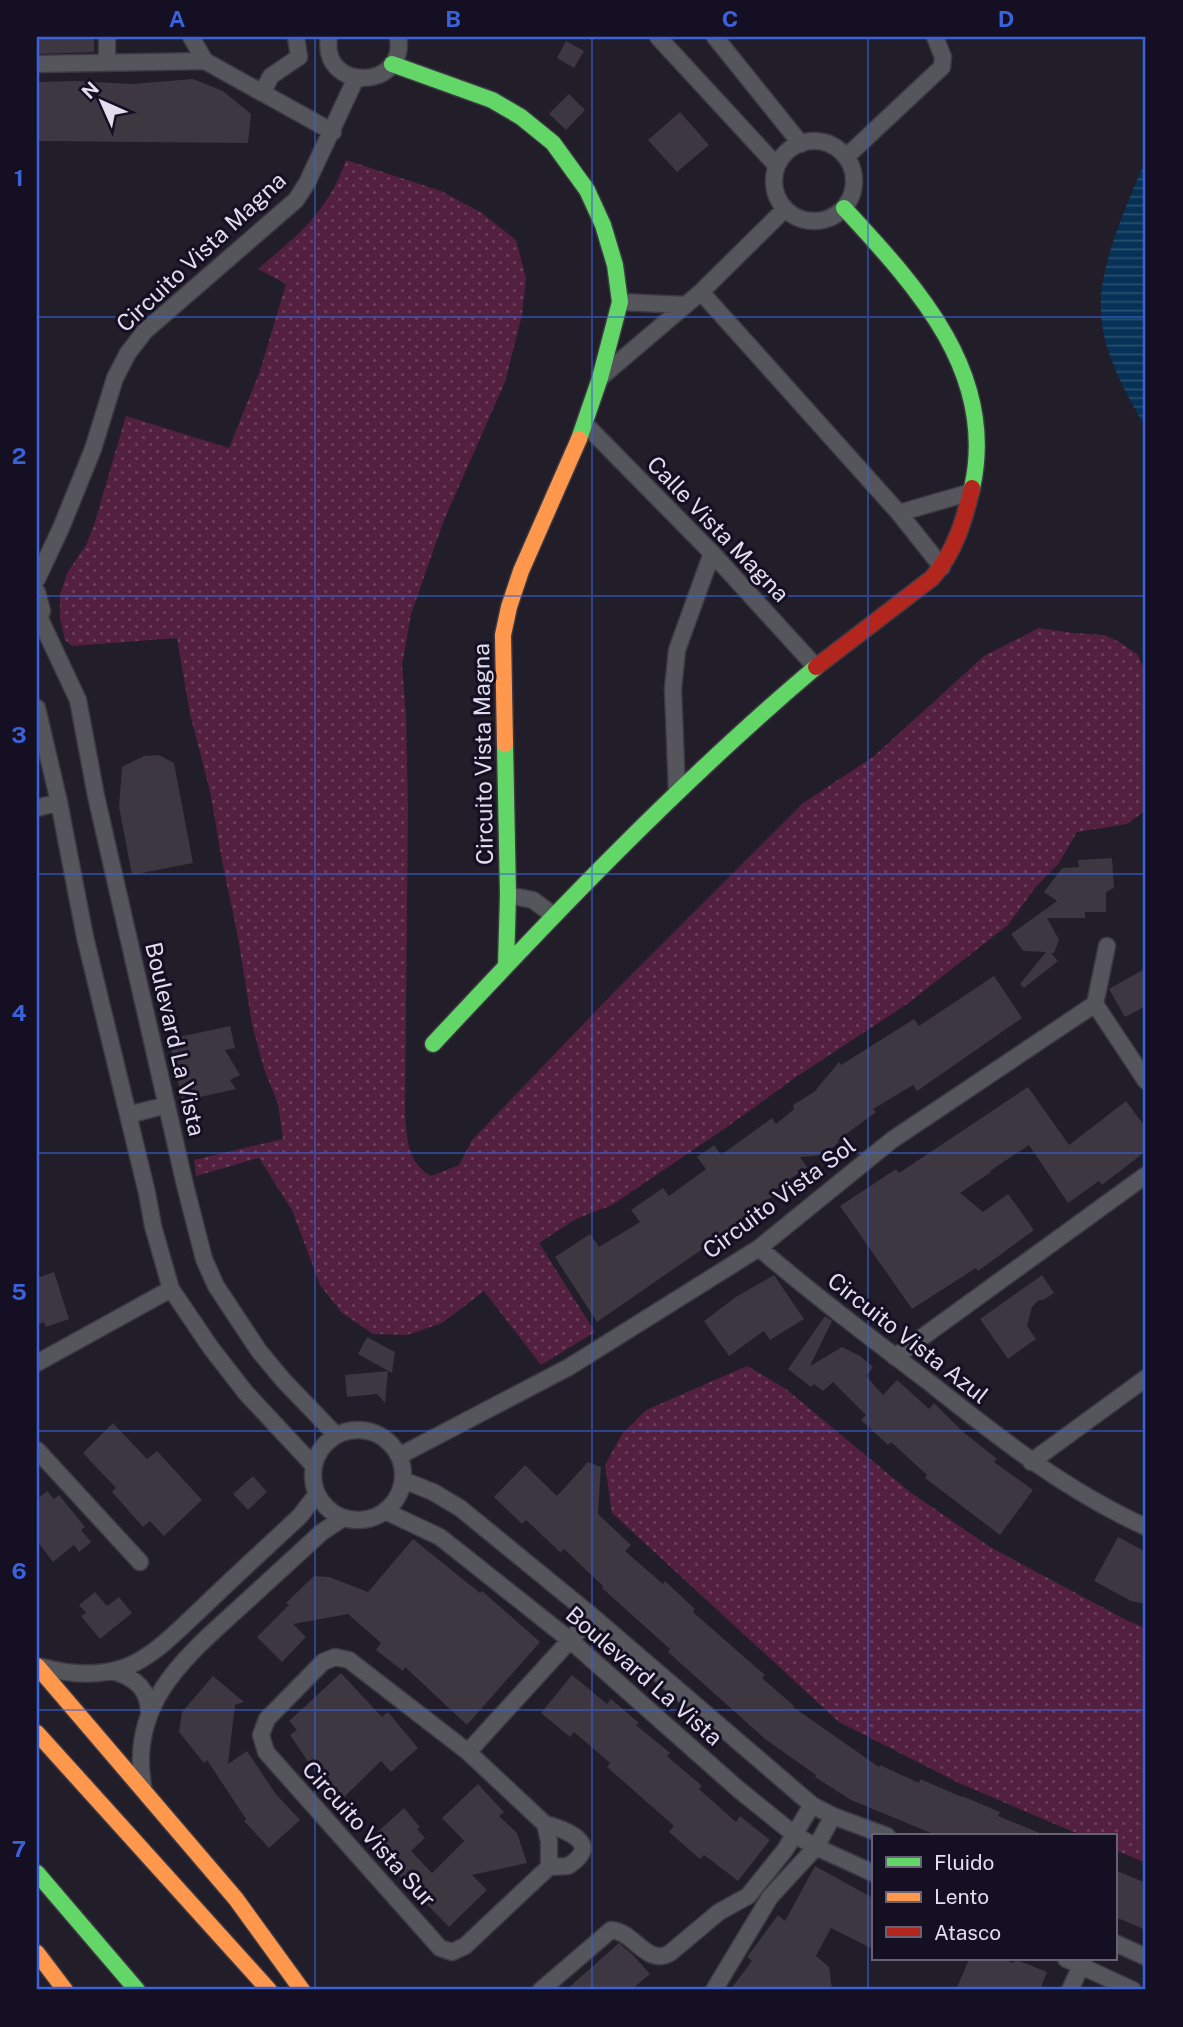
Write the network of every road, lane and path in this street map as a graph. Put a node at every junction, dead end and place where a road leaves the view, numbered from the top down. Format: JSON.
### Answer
{"nodes":[{"id":1,"x":107,"y":37,"type":"edge"},
{"id":2,"x":191,"y":37,"type":"edge"},
{"id":3,"x":296,"y":37,"type":"edge"},
{"id":4,"x":329,"y":37,"type":"edge"},
{"id":5,"x":398,"y":37,"type":"edge"},
{"id":6,"x":658,"y":37,"type":"edge"},
{"id":7,"x":715,"y":37,"type":"edge"},
{"id":8,"x":935,"y":37,"type":"edge"},
{"id":9,"x":205,"y":61,"type":"junction"},
{"id":10,"x":107,"y":62,"type":"junction"},
{"id":11,"x":37,"y":64,"type":"edge"},
{"id":12,"x":392,"y":64,"type":"junction"},
{"id":13,"x":356,"y":78,"type":"junction"},
{"id":14,"x":262,"y":93,"type":"junction"},
{"id":15,"x":333,"y":132,"type":"junction"},
{"id":16,"x":801,"y":144,"type":"junction"},
{"id":17,"x":846,"y":157,"type":"junction"},
{"id":18,"x":777,"y":166,"type":"junction"},
{"id":19,"x":844,"y":208,"type":"junction"},
{"id":20,"x":785,"y":209,"type":"junction"},
{"id":21,"x":701,"y":292,"type":"junction"},
{"id":22,"x":620,"y":302,"type":"junction"},
{"id":23,"x":686,"y":305,"type":"junction"},
{"id":24,"x":600,"y":378,"type":"junction"},
{"id":25,"x":585,"y":424,"type":"junction"},
{"id":26,"x":971,"y":492,"type":"junction"},
{"id":27,"x":899,"y":513,"type":"junction"},
{"id":28,"x":712,"y":553,"type":"junction"},
{"id":29,"x":943,"y":567,"type":"junction"},
{"id":30,"x":37,"y":579,"type":"edge"},
{"id":31,"x":37,"y":592,"type":"edge"},
{"id":32,"x":38,"y":622,"type":"edge"},
{"id":33,"x":816,"y":666,"type":"junction"},
{"id":34,"x":37,"y":708,"type":"edge"},
{"id":35,"x":677,"y":792,"type":"junction"},
{"id":36,"x":59,"y":802,"type":"junction"},
{"id":37,"x":37,"y":808,"type":"edge"},
{"id":38,"x":508,"y":895,"type":"junction"},
{"id":39,"x":553,"y":915,"type":"junction"},
{"id":40,"x":1107,"y":946,"type":"dead end"},
{"id":41,"x":506,"y":965,"type":"junction"},
{"id":42,"x":1095,"y":1004,"type":"junction"},
{"id":43,"x":433,"y":1044,"type":"dead end"},
{"id":44,"x":1146,"y":1081,"type":"edge"},
{"id":45,"x":167,"y":1105,"type":"junction"},
{"id":46,"x":128,"y":1115,"type":"junction"},
{"id":47,"x":1146,"y":1175,"type":"edge"},
{"id":48,"x":759,"y":1248,"type":"junction"},
{"id":49,"x":171,"y":1289,"type":"junction"},
{"id":50,"x":895,"y":1357,"type":"junction"},
{"id":51,"x":37,"y":1363,"type":"edge"},
{"id":52,"x":1146,"y":1378,"type":"edge"},
{"id":53,"x":336,"y":1435,"type":"junction"},
{"id":54,"x":37,"y":1450,"type":"edge"},
{"id":55,"x":399,"y":1456,"type":"junction"},
{"id":56,"x":1031,"y":1462,"type":"junction"},
{"id":57,"x":314,"y":1465,"type":"junction"},
{"id":58,"x":403,"y":1480,"type":"junction"},
{"id":59,"x":317,"y":1494,"type":"junction"},
{"id":60,"x":385,"y":1511,"type":"junction"},
{"id":61,"x":343,"y":1518,"type":"junction"},
{"id":62,"x":1146,"y":1527,"type":"edge"},
{"id":63,"x":140,"y":1562,"type":"dead end"},
{"id":64,"x":592,"y":1616,"type":"junction"},
{"id":65,"x":571,"y":1641,"type":"junction"},
{"id":66,"x":37,"y":1665,"type":"edge"},
{"id":67,"x":112,"y":1671,"type":"junction"},
{"id":68,"x":149,"y":1715,"type":"junction"},
{"id":69,"x":37,"y":1733,"type":"edge"},
{"id":70,"x":468,"y":1752,"type":"junction"},
{"id":71,"x":144,"y":1791,"type":"junction"},
{"id":72,"x":812,"y":1805,"type":"junction"},
{"id":73,"x":833,"y":1816,"type":"junction"},
{"id":74,"x":545,"y":1824,"type":"junction"},
{"id":75,"x":882,"y":1834,"type":"edge"},
{"id":76,"x":795,"y":1835,"type":"junction"},
{"id":77,"x":816,"y":1847,"type":"junction"},
{"id":78,"x":550,"y":1867,"type":"junction"},
{"id":79,"x":872,"y":1872,"type":"edge"},
{"id":80,"x":39,"y":1880,"type":"edge"},
{"id":81,"x":764,"y":1891,"type":"junction"},
{"id":82,"x":236,"y":1899,"type":"junction"},
{"id":83,"x":1116,"y":1942,"type":"edge"},
{"id":84,"x":37,"y":1954,"type":"edge"},
{"id":85,"x":1146,"y":1957,"type":"edge"},
{"id":86,"x":1083,"y":1962,"type":"edge"},
{"id":87,"x":37,"y":1969,"type":"edge"},
{"id":88,"x":53,"y":1990,"type":"edge"},
{"id":89,"x":65,"y":1990,"type":"edge"},
{"id":90,"x":137,"y":1990,"type":"edge"},
{"id":91,"x":269,"y":1990,"type":"edge"},
{"id":92,"x":278,"y":1990,"type":"edge"},
{"id":93,"x":302,"y":1990,"type":"edge"},
{"id":94,"x":541,"y":1990,"type":"edge"},
{"id":95,"x":714,"y":1990,"type":"edge"},
{"id":96,"x":1070,"y":1990,"type":"edge"},
{"id":97,"x":1133,"y":1990,"type":"edge"}],
"edges":[{"from":1,"to":10,"type":"street"},
{"from":2,"to":9,"type":"street"},
{"from":3,"to":14,"type":"street"},
{"from":4,"to":13,"type":"street"},
{"from":5,"to":12,"type":"street"},
{"from":6,"to":18,"type":"street"},
{"from":7,"to":16,"type":"street"},
{"from":8,"to":17,"type":"street"},
{"from":9,"to":10,"type":"street"},
{"from":9,"to":14,"type":"street"},
{"from":10,"to":11,"type":"street"},
{"from":12,"to":13,"type":"street"},
{"from":12,"to":22,"type":"main road","name":"Circuito Vista Magna"},
{"from":13,"to":15,"type":"street","name":"Circuito Vista Magna"},
{"from":14,"to":15,"type":"street"},
{"from":15,"to":30,"type":"street","name":"Circuito Vista Magna"},
{"from":16,"to":17,"type":"street"},
{"from":16,"to":18,"type":"street"},
{"from":17,"to":19,"type":"street"},
{"from":18,"to":20,"type":"street"},
{"from":19,"to":20,"type":"street"},
{"from":19,"to":26,"type":"main road"},
{"from":20,"to":21,"type":"street"},
{"from":21,"to":23,"type":"street"},
{"from":21,"to":27,"type":"street"},
{"from":22,"to":23,"type":"street"},
{"from":22,"to":24,"type":"main road","name":"Circuito Vista Magna"},
{"from":23,"to":24,"type":"street"},
{"from":24,"to":25,"type":"main road","name":"Circuito Vista Magna"},
{"from":25,"to":28,"type":"street","name":"Calle Vista Magna"},
{"from":25,"to":38,"type":"main road","name":"Circuito Vista Magna"},
{"from":26,"to":27,"type":"street"},
{"from":26,"to":29,"type":"main road"},
{"from":27,"to":29,"type":"street"},
{"from":28,"to":33,"type":"street","name":"Calle Vista Magna"},
{"from":28,"to":35,"type":"street"},
{"from":29,"to":33,"type":"main road"},
{"from":31,"to":32,"type":"street","name":"Boulevard La Vista"},
{"from":32,"to":45,"type":"street","name":"Boulevard La Vista"},
{"from":33,"to":35,"type":"main road"},
{"from":34,"to":36,"type":"street"},
{"from":35,"to":39,"type":"main road"},
{"from":36,"to":37,"type":"street"},
{"from":36,"to":46,"type":"street"},
{"from":38,"to":39,"type":"street","name":"Circuito Vista Magna"},
{"from":38,"to":41,"type":"main road","name":"Circuito Vista Magna"},
{"from":39,"to":41,"type":"main road"},
{"from":40,"to":42,"type":"street"},
{"from":41,"to":43,"type":"main road"},
{"from":42,"to":44,"type":"street"},
{"from":42,"to":48,"type":"street","name":"Circuito Vista Sol"},
{"from":45,"to":46,"type":"street"},
{"from":45,"to":53,"type":"street","name":"Boulevard La Vista"},
{"from":46,"to":49,"type":"street"},
{"from":47,"to":50,"type":"street"},
{"from":48,"to":50,"type":"street","name":"Circuito Vista Azul"},
{"from":48,"to":55,"type":"street","name":"Circuito Vista Sol"},
{"from":49,"to":51,"type":"street"},
{"from":49,"to":57,"type":"street"},
{"from":50,"to":56,"type":"street","name":"Circuito Vista Azul"},
{"from":52,"to":56,"type":"street"},
{"from":53,"to":55,"type":"street"},
{"from":53,"to":57,"type":"street"},
{"from":54,"to":63,"type":"street"},
{"from":55,"to":58,"type":"street"},
{"from":56,"to":62,"type":"street","name":"Circuito Vista Azul"},
{"from":57,"to":59,"type":"street"},
{"from":58,"to":60,"type":"street"},
{"from":58,"to":64,"type":"street","name":"Boulevard La Vista"},
{"from":59,"to":61,"type":"street"},
{"from":59,"to":67,"type":"street"},
{"from":60,"to":61,"type":"street"},
{"from":60,"to":65,"type":"street","name":"Boulevard La Vista"},
{"from":61,"to":68,"type":"street"},
{"from":64,"to":65,"type":"street"},
{"from":64,"to":72,"type":"street","name":"Boulevard La Vista"},
{"from":65,"to":70,"type":"street"},
{"from":65,"to":76,"type":"street","name":"Boulevard La Vista"},
{"from":66,"to":67,"type":"street"},
{"from":66,"to":71,"type":"main road"},
{"from":67,"to":68,"type":"street"},
{"from":68,"to":71,"type":"street"},
{"from":69,"to":91,"type":"main road"},
{"from":70,"to":74,"type":"street","name":"Circuito Vista Sur"},
{"from":70,"to":78,"type":"street","name":"Circuito Vista Sur"},
{"from":71,"to":82,"type":"main road"},
{"from":72,"to":73,"type":"street","name":"Boulevard La Vista"},
{"from":72,"to":76,"type":"street"},
{"from":73,"to":75,"type":"street","name":"Boulevard La Vista"},
{"from":73,"to":77,"type":"street"},
{"from":74,"to":78,"type":"street"},
{"from":74,"to":78,"type":"street"},
{"from":76,"to":77,"type":"street","name":"Boulevard La Vista"},
{"from":76,"to":81,"type":"street"},
{"from":77,"to":79,"type":"street","name":"Boulevard La Vista"},
{"from":77,"to":81,"type":"street"},
{"from":80,"to":90,"type":"main road"},
{"from":81,"to":94,"type":"street"},
{"from":81,"to":95,"type":"street"},
{"from":82,"to":92,"type":"main road"},
{"from":82,"to":93,"type":"main road"},
{"from":83,"to":85,"type":"street"},
{"from":84,"to":89,"type":"main road"},
{"from":86,"to":96,"type":"street"},
{"from":86,"to":97,"type":"street"},
{"from":87,"to":88,"type":"main road"}]}
